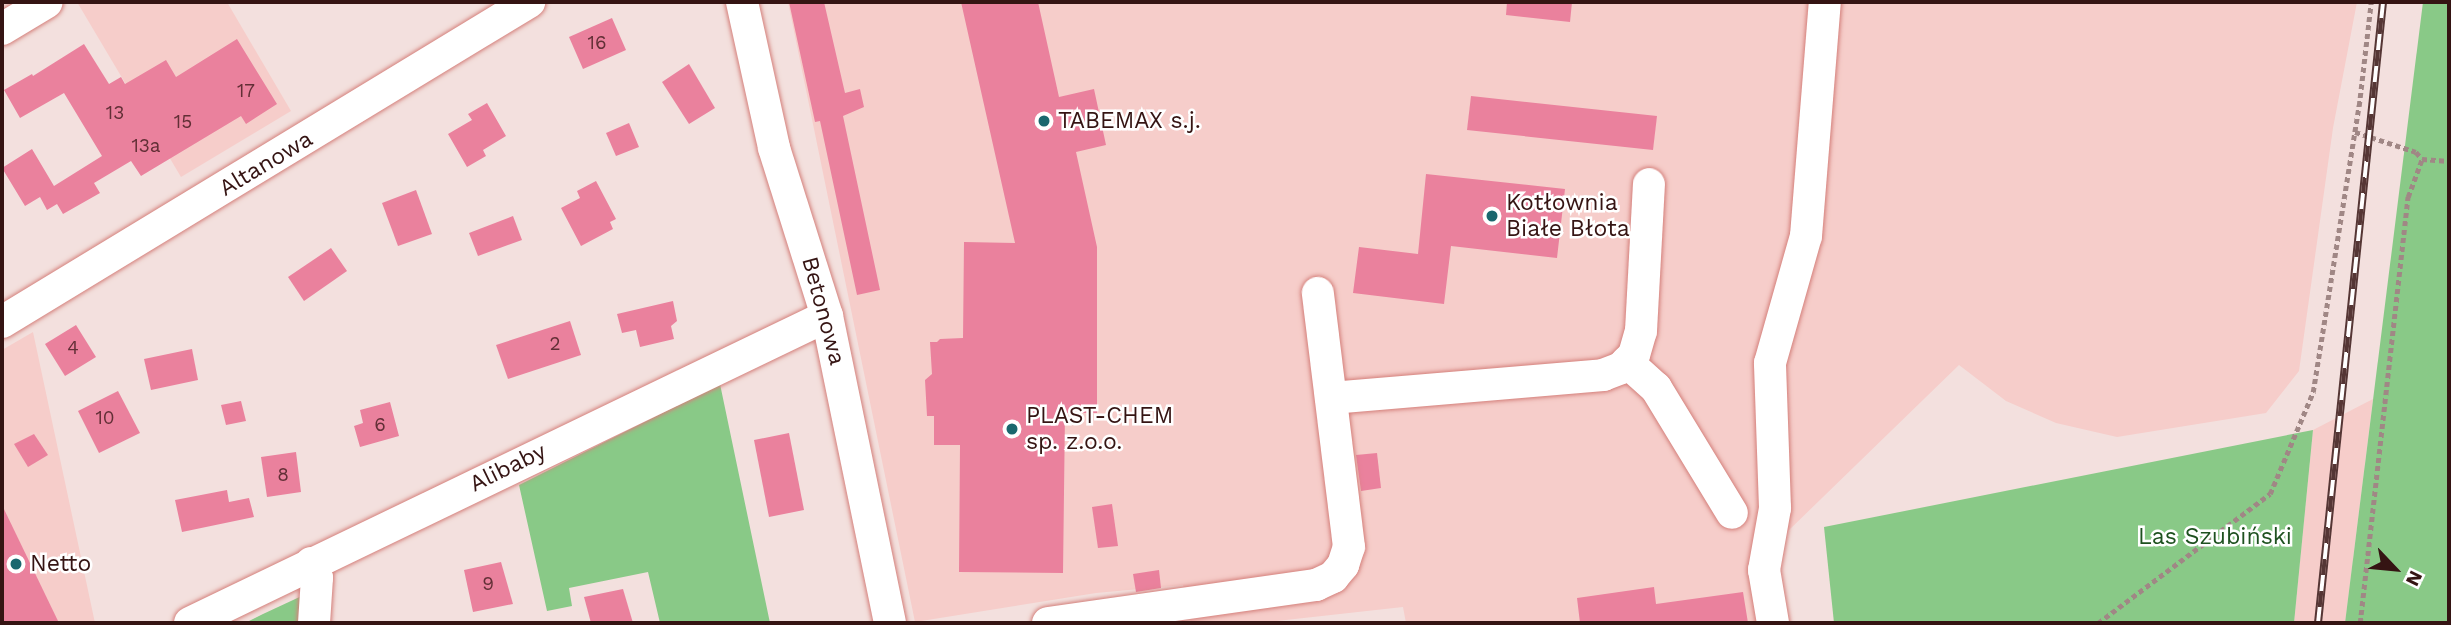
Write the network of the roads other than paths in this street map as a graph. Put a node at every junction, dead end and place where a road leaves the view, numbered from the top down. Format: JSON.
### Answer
{"nodes":[{"id":1,"x":47,"y":2,"type":"edge"},
{"id":2,"x":529,"y":2,"type":"edge"},
{"id":3,"x":742,"y":2,"type":"edge"},
{"id":4,"x":1825,"y":2,"type":"edge"},
{"id":5,"x":2,"y":29,"type":"edge"},
{"id":6,"x":1649,"y":184,"type":"dead end"},
{"id":7,"x":1318,"y":293,"type":"dead end"},
{"id":8,"x":827,"y":316,"type":"junction"},
{"id":9,"x":2,"y":322,"type":"edge"},
{"id":10,"x":1627,"y":362,"type":"junction"},
{"id":11,"x":1331,"y":398,"type":"junction"},
{"id":12,"x":1732,"y":513,"type":"dead end"},
{"id":13,"x":311,"y":564,"type":"junction"},
{"id":14,"x":305,"y":618,"type":"edge"},
{"id":15,"x":190,"y":623,"type":"edge"},
{"id":16,"x":890,"y":623,"type":"edge"},
{"id":17,"x":1048,"y":623,"type":"edge"},
{"id":18,"x":1773,"y":623,"type":"edge"}],
"edges":[{"from":1,"to":5,"type":"street"},
{"from":2,"to":9,"type":"street","name":"Altanowa"},
{"from":3,"to":8,"type":"street","name":"Betonowa"},
{"from":4,"to":18,"type":"street"},
{"from":6,"to":10,"type":"street"},
{"from":7,"to":11,"type":"street"},
{"from":8,"to":13,"type":"street","name":"Alibaby"},
{"from":8,"to":16,"type":"street","name":"Betonowa"},
{"from":10,"to":11,"type":"street"},
{"from":10,"to":12,"type":"street"},
{"from":11,"to":17,"type":"street"},
{"from":13,"to":14,"type":"street"},
{"from":13,"to":15,"type":"street","name":"Alibaby"}]}
